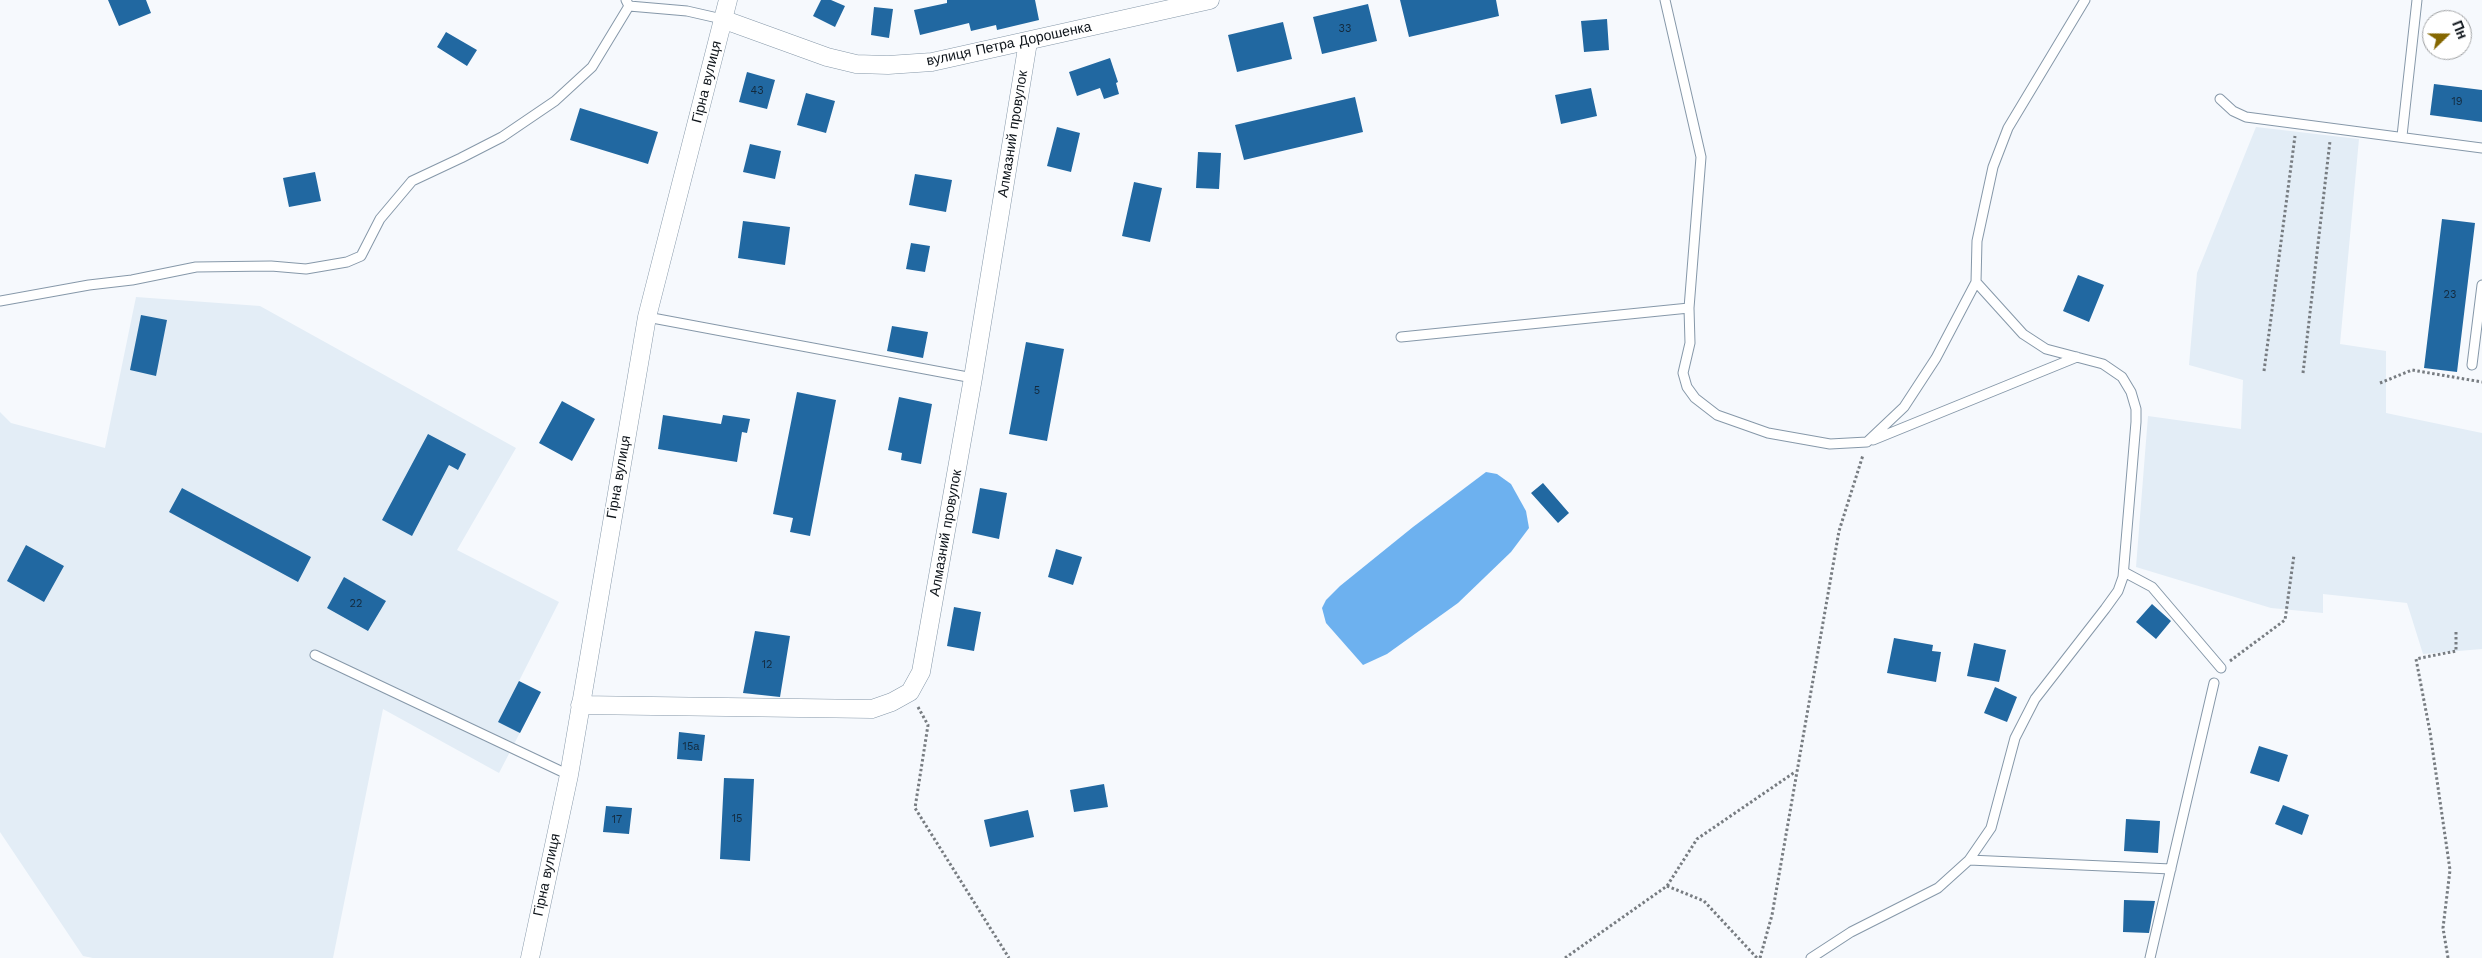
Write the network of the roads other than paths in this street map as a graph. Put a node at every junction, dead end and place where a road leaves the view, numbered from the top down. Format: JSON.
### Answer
{"nodes":[{"id":1,"x":728,"y":0,"type":"edge"},
{"id":2,"x":1210,"y":0,"type":"edge"},
{"id":3,"x":1665,"y":0,"type":"edge"},
{"id":4,"x":2085,"y":0,"type":"edge"},
{"id":5,"x":2417,"y":0,"type":"edge"},
{"id":6,"x":628,"y":3,"type":"edge"},
{"id":7,"x":722,"y":19,"type":"junction"},
{"id":8,"x":1028,"y":42,"type":"junction"},
{"id":9,"x":2220,"y":99,"type":"dead end"},
{"id":10,"x":2402,"y":136,"type":"junction"},
{"id":11,"x":2482,"y":148,"type":"edge"},
{"id":12,"x":1976,"y":282,"type":"junction"},
{"id":13,"x":2482,"y":286,"type":"edge"},
{"id":14,"x":0,"y":301,"type":"edge"},
{"id":15,"x":1689,"y":308,"type":"junction"},
{"id":16,"x":648,"y":317,"type":"junction"},
{"id":17,"x":1401,"y":337,"type":"dead end"},
{"id":18,"x":2077,"y":357,"type":"junction"},
{"id":19,"x":2472,"y":365,"type":"dead end"},
{"id":20,"x":973,"y":378,"type":"junction"},
{"id":21,"x":1868,"y":442,"type":"junction"},
{"id":22,"x":2124,"y":572,"type":"junction"},
{"id":23,"x":315,"y":655,"type":"dead end"},
{"id":24,"x":2220,"y":668,"type":"road end"},
{"id":25,"x":2214,"y":683,"type":"dead end"},
{"id":26,"x":580,"y":705,"type":"junction"},
{"id":27,"x":569,"y":775,"type":"junction"},
{"id":28,"x":1969,"y":860,"type":"junction"},
{"id":29,"x":2171,"y":869,"type":"junction"},
{"id":30,"x":530,"y":958,"type":"edge"},
{"id":31,"x":1811,"y":958,"type":"edge"},
{"id":32,"x":2150,"y":958,"type":"edge"}],
"edges":[{"from":1,"to":7,"type":"street","name":"Гірна вулиця"},
{"from":2,"to":8,"type":"street","name":"вулиця Петра Дорошенка"},
{"from":3,"to":15,"type":"lane"},
{"from":4,"to":12,"type":"lane"},
{"from":5,"to":10,"type":"lane"},
{"from":6,"to":7,"type":"lane"},
{"from":6,"to":14,"type":"lane"},
{"from":7,"to":8,"type":"street","name":"вулиця Петра Дорошенка"},
{"from":7,"to":16,"type":"street","name":"Гірна вулиця"},
{"from":8,"to":20,"type":"street","name":"Алмазний провулок"},
{"from":9,"to":10,"type":"lane"},
{"from":10,"to":11,"type":"lane"},
{"from":12,"to":18,"type":"lane"},
{"from":12,"to":21,"type":"lane"},
{"from":13,"to":19,"type":"lane"},
{"from":15,"to":17,"type":"lane"},
{"from":15,"to":21,"type":"lane"},
{"from":16,"to":20,"type":"lane"},
{"from":16,"to":26,"type":"street","name":"Гірна вулиця"},
{"from":18,"to":21,"type":"lane"},
{"from":18,"to":22,"type":"lane"},
{"from":20,"to":26,"type":"street","name":"Алмазний провулок"},
{"from":22,"to":24,"type":"lane"},
{"from":22,"to":28,"type":"lane"},
{"from":23,"to":27,"type":"lane"},
{"from":25,"to":29,"type":"lane"},
{"from":26,"to":27,"type":"street","name":"Гірна вулиця"},
{"from":27,"to":30,"type":"street","name":"Гірна вулиця"},
{"from":28,"to":29,"type":"lane"},
{"from":28,"to":31,"type":"lane"},
{"from":29,"to":32,"type":"lane"}]}
